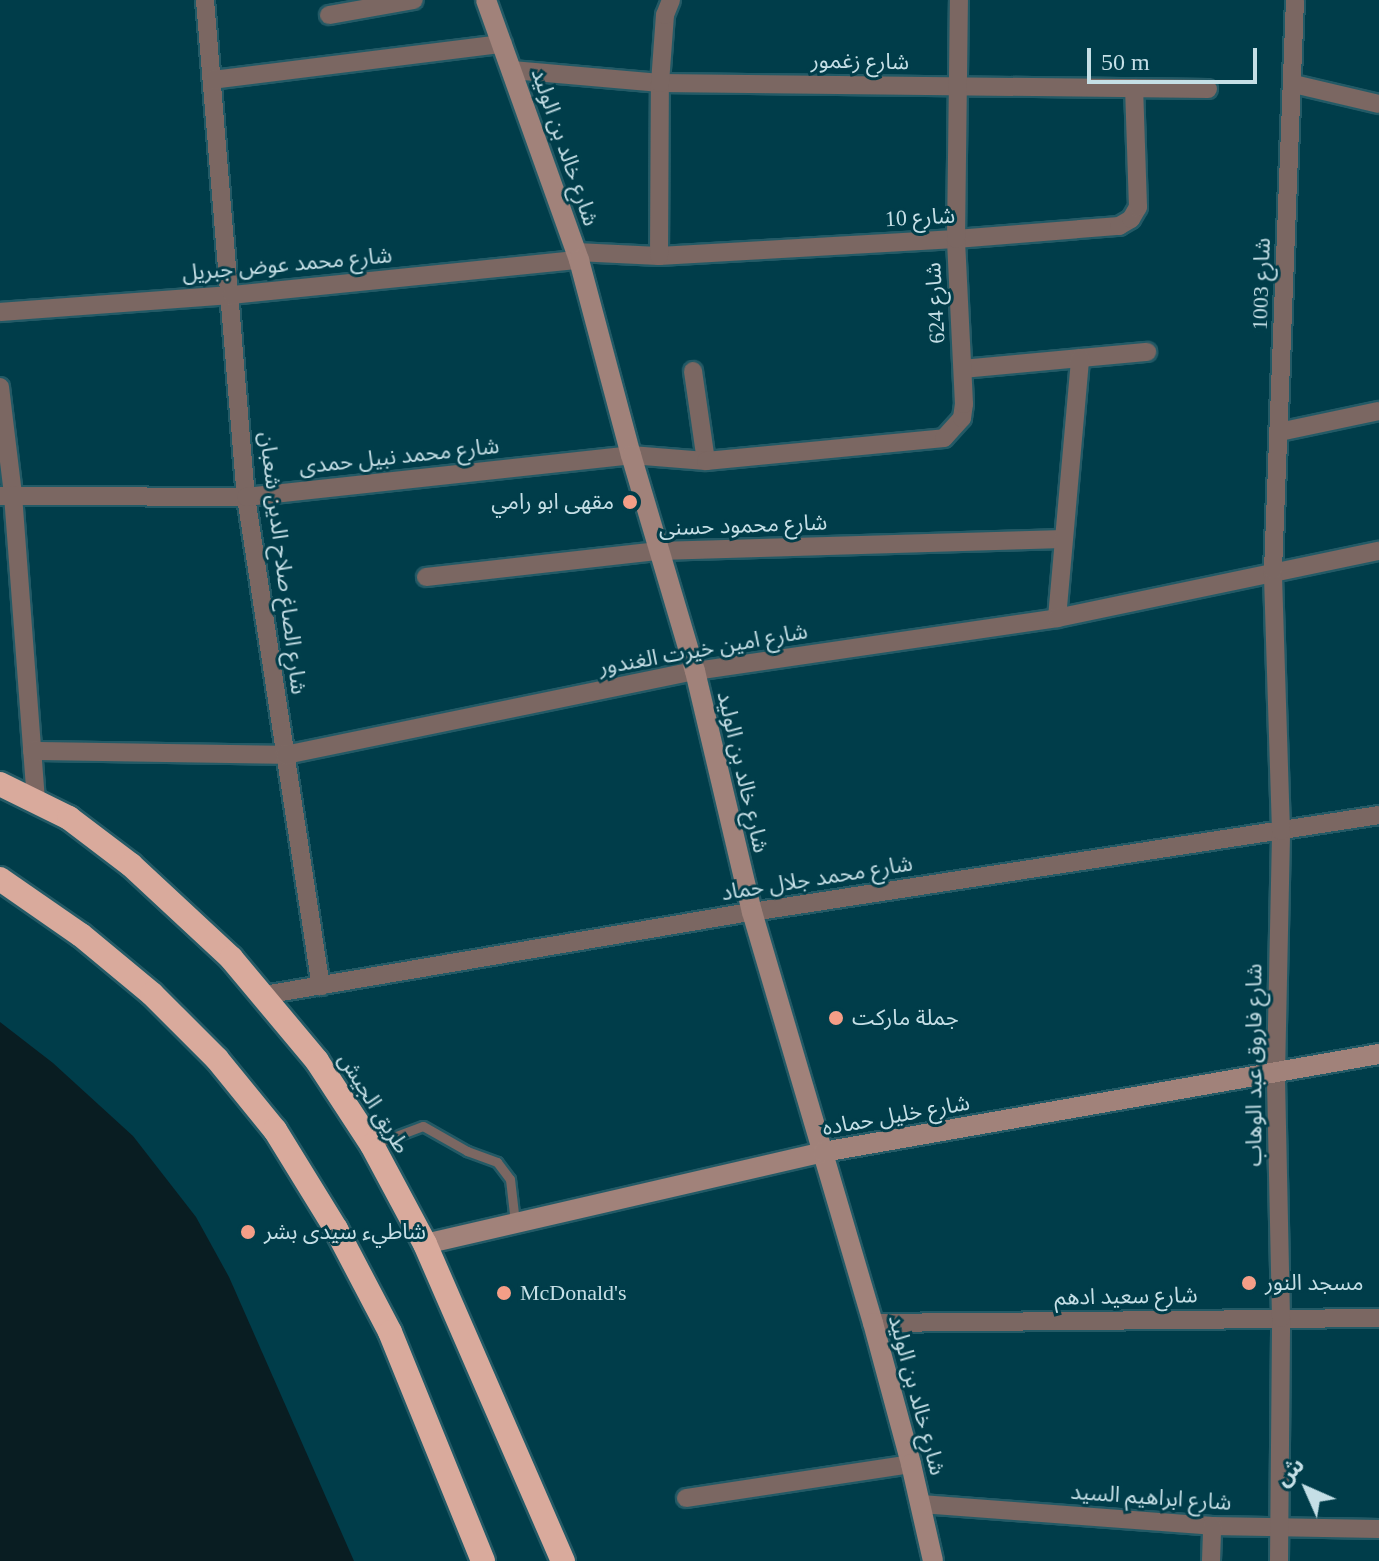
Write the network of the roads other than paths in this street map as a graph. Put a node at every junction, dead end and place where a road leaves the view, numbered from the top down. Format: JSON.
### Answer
{"nodes":[{"id":1,"x":205,"y":0,"type":"edge"},
{"id":2,"x":414,"y":0,"type":"edge"},
{"id":3,"x":486,"y":0,"type":"edge"},
{"id":4,"x":671,"y":0,"type":"edge"},
{"id":5,"x":959,"y":0,"type":"edge"},
{"id":6,"x":1295,"y":0,"type":"edge"},
{"id":7,"x":329,"y":15,"type":"dead end"},
{"id":8,"x":503,"y":44,"type":"junction"},
{"id":9,"x":512,"y":70,"type":"junction"},
{"id":10,"x":212,"y":80,"type":"junction"},
{"id":11,"x":660,"y":83,"type":"junction"},
{"id":12,"x":1294,"y":84,"type":"junction"},
{"id":13,"x":956,"y":86,"type":"junction"},
{"id":14,"x":1134,"y":88,"type":"junction"},
{"id":15,"x":1208,"y":89,"type":"dead end"},
{"id":16,"x":1379,"y":104,"type":"edge"},
{"id":17,"x":956,"y":239,"type":"junction"},
{"id":18,"x":578,"y":256,"type":"junction"},
{"id":19,"x":659,"y":256,"type":"junction"},
{"id":20,"x":232,"y":295,"type":"junction"},
{"id":21,"x":0,"y":312,"type":"edge"},
{"id":22,"x":1147,"y":352,"type":"dead end"},
{"id":23,"x":1080,"y":358,"type":"junction"},
{"id":24,"x":963,"y":369,"type":"junction"},
{"id":25,"x":693,"y":371,"type":"dead end"},
{"id":26,"x":0,"y":387,"type":"edge"},
{"id":27,"x":1379,"y":411,"type":"edge"},
{"id":28,"x":1279,"y":432,"type":"junction"},
{"id":29,"x":931,"y":442,"type":"joint"},
{"id":30,"x":631,"y":455,"type":"junction"},
{"id":31,"x":706,"y":461,"type":"junction"},
{"id":32,"x":7,"y":496,"type":"edge"},
{"id":33,"x":246,"y":497,"type":"junction"},
{"id":34,"x":1063,"y":539,"type":"junction"},
{"id":35,"x":659,"y":551,"type":"junction"},
{"id":36,"x":1379,"y":551,"type":"edge"},
{"id":37,"x":1273,"y":570,"type":"junction"},
{"id":38,"x":426,"y":577,"type":"dead end"},
{"id":39,"x":1057,"y":618,"type":"junction"},
{"id":40,"x":695,"y":671,"type":"junction"},
{"id":41,"x":32,"y":751,"type":"junction"},
{"id":42,"x":285,"y":755,"type":"junction"},
{"id":43,"x":0,"y":784,"type":"edge"},
{"id":44,"x":36,"y":799,"type":"junction"},
{"id":45,"x":1379,"y":815,"type":"edge"},
{"id":46,"x":1281,"y":831,"type":"junction"},
{"id":47,"x":0,"y":879,"type":"edge"},
{"id":48,"x":752,"y":912,"type":"junction"},
{"id":49,"x":321,"y":986,"type":"junction"},
{"id":50,"x":264,"y":995,"type":"junction"},
{"id":51,"x":1379,"y":1054,"type":"edge"},
{"id":52,"x":1276,"y":1074,"type":"junction"},
{"id":53,"x":372,"y":1145,"type":"junction"},
{"id":54,"x":823,"y":1152,"type":"junction"},
{"id":55,"x":515,"y":1226,"type":"junction"},
{"id":56,"x":425,"y":1244,"type":"junction"},
{"id":57,"x":1281,"y":1318,"type":"junction"},
{"id":58,"x":1379,"y":1318,"type":"edge"},
{"id":59,"x":873,"y":1323,"type":"junction"},
{"id":60,"x":911,"y":1464,"type":"junction"},
{"id":61,"x":686,"y":1498,"type":"dead end"},
{"id":62,"x":921,"y":1504,"type":"junction"},
{"id":63,"x":1212,"y":1526,"type":"junction"},
{"id":64,"x":1279,"y":1528,"type":"junction"},
{"id":65,"x":1379,"y":1529,"type":"edge"},
{"id":66,"x":483,"y":1561,"type":"edge"},
{"id":67,"x":563,"y":1561,"type":"edge"},
{"id":68,"x":933,"y":1561,"type":"edge"},
{"id":69,"x":1211,"y":1561,"type":"edge"},
{"id":70,"x":1279,"y":1561,"type":"edge"}],
"edges":[{"from":1,"to":10,"type":"street","name":"شارع الصاغ صلاح الدين شعبان"},
{"from":2,"to":7,"type":"street"},
{"from":3,"to":8,"type":"street","name":"شارع خالد بن الوليد"},
{"from":4,"to":11,"type":"street"},
{"from":5,"to":13,"type":"street","name":"شارع 624"},
{"from":6,"to":12,"type":"street","name":"شارع 1003"},
{"from":8,"to":9,"type":"street","name":"شارع خالد بن الوليد"},
{"from":8,"to":10,"type":"street"},
{"from":9,"to":11,"type":"street","name":"شارع زغمور"},
{"from":9,"to":18,"type":"street","name":"شارع خالد بن الوليد"},
{"from":10,"to":20,"type":"street","name":"شارع الصاغ صلاح الدين شعبان"},
{"from":11,"to":13,"type":"street","name":"شارع زغمور"},
{"from":11,"to":19,"type":"street"},
{"from":12,"to":16,"type":"street"},
{"from":12,"to":28,"type":"street","name":"شارع 1003"},
{"from":13,"to":14,"type":"street","name":"شارع زغمور"},
{"from":13,"to":17,"type":"street","name":"شارع 624"},
{"from":14,"to":15,"type":"street","name":"شارع زغمور"},
{"from":14,"to":17,"type":"street","name":"شارع 10"},
{"from":17,"to":19,"type":"street","name":"شارع 10"},
{"from":17,"to":24,"type":"street","name":"شارع 624"},
{"from":18,"to":19,"type":"street","name":"شارع 10"},
{"from":18,"to":20,"type":"street","name":"شارع محمد عوض جبريل"},
{"from":18,"to":30,"type":"street","name":"شارع خالد بن الوليد"},
{"from":20,"to":21,"type":"street","name":"شارع محمد عوض جبريل"},
{"from":20,"to":33,"type":"street","name":"شارع الصاغ صلاح الدين شعبان"},
{"from":22,"to":23,"type":"street"},
{"from":23,"to":24,"type":"street"},
{"from":23,"to":34,"type":"street"},
{"from":24,"to":29,"type":"street","name":"شارع 624"},
{"from":25,"to":31,"type":"street"},
{"from":26,"to":32,"type":"street"},
{"from":27,"to":28,"type":"street"},
{"from":28,"to":37,"type":"street","name":"شارع 1003"},
{"from":29,"to":31,"type":"street","name":"شارع محمد نبيل حمدى"},
{"from":30,"to":31,"type":"street","name":"شارع محمد نبيل حمدى"},
{"from":30,"to":33,"type":"street","name":"شارع محمد نبيل حمدى"},
{"from":30,"to":35,"type":"street","name":"شارع خالد بن الوليد"},
{"from":32,"to":33,"type":"street","name":"شارع محمد نبيل حمدى"},
{"from":32,"to":41,"type":"street"},
{"from":33,"to":42,"type":"street","name":"شارع الصاغ صلاح الدين شعبان"},
{"from":34,"to":35,"type":"street","name":"شارع محمود حسنى"},
{"from":34,"to":39,"type":"street"},
{"from":35,"to":38,"type":"street","name":"شارع محمود حسنى"},
{"from":35,"to":40,"type":"street","name":"شارع خالد بن الوليد"},
{"from":36,"to":37,"type":"street","name":"شارع امين خيرت الغندور"},
{"from":37,"to":39,"type":"street","name":"شارع امين خيرت الغندور"},
{"from":37,"to":46,"type":"street","name":"شارع فاروق عبد الوهاب"},
{"from":39,"to":40,"type":"street","name":"شارع امين خيرت الغندور"},
{"from":40,"to":42,"type":"street","name":"شارع امين خيرت الغندور"},
{"from":40,"to":48,"type":"street","name":"شارع خالد بن الوليد"},
{"from":41,"to":42,"type":"street","name":"شارع امين خيرت الغندور"},
{"from":41,"to":44,"type":"street"},
{"from":42,"to":49,"type":"street","name":"شارع الصاغ صلاح الدين شعبان"},
{"from":43,"to":44,"type":"highway","name":"طريق الجيش"},
{"from":44,"to":50,"type":"highway","name":"طريق الجيش"},
{"from":45,"to":46,"type":"street","name":"شارع محمد جلال حماد"},
{"from":46,"to":48,"type":"street","name":"شارع محمد جلال حماد"},
{"from":46,"to":52,"type":"street","name":"شارع فاروق عبد الوهاب"},
{"from":47,"to":66,"type":"highway"},
{"from":48,"to":49,"type":"street","name":"شارع محمد جلال حماد"},
{"from":48,"to":54,"type":"street","name":"شارع خالد بن الوليد"},
{"from":49,"to":50,"type":"street","name":"شارع محمد جلال حماد"},
{"from":50,"to":53,"type":"highway","name":"طريق الجيش"},
{"from":51,"to":52,"type":"street","name":"شارع خليل حماده"},
{"from":52,"to":54,"type":"street","name":"شارع خليل حماده"},
{"from":52,"to":57,"type":"street","name":"شارع فاروق عبد الوهاب"},
{"from":53,"to":55,"type":"lane"},
{"from":53,"to":56,"type":"highway","name":"طريق الجيش"},
{"from":54,"to":55,"type":"street","name":"شارع خليل حماده"},
{"from":54,"to":59,"type":"street","name":"شارع خالد بن الوليد"},
{"from":55,"to":56,"type":"street","name":"شارع خليل حماده"},
{"from":56,"to":67,"type":"highway","name":"طريق الجيش"},
{"from":57,"to":58,"type":"street","name":"شارع سعيد ادهم"},
{"from":57,"to":59,"type":"street","name":"شارع سعيد ادهم"},
{"from":57,"to":64,"type":"street","name":"شارع فاروق عبد الوهاب"},
{"from":59,"to":60,"type":"street","name":"شارع خالد بن الوليد"},
{"from":60,"to":61,"type":"street"},
{"from":60,"to":62,"type":"street","name":"شارع خالد بن الوليد"},
{"from":62,"to":63,"type":"street","name":"شارع ابراهيم السيد"},
{"from":62,"to":68,"type":"street","name":"شارع خالد بن الوليد"},
{"from":63,"to":64,"type":"street","name":"شارع ابراهيم السيد"},
{"from":63,"to":69,"type":"street"},
{"from":64,"to":65,"type":"street","name":"شارع ابراهيم السيد"},
{"from":64,"to":70,"type":"street","name":"شارع فاروق عبد الوهاب"}]}
